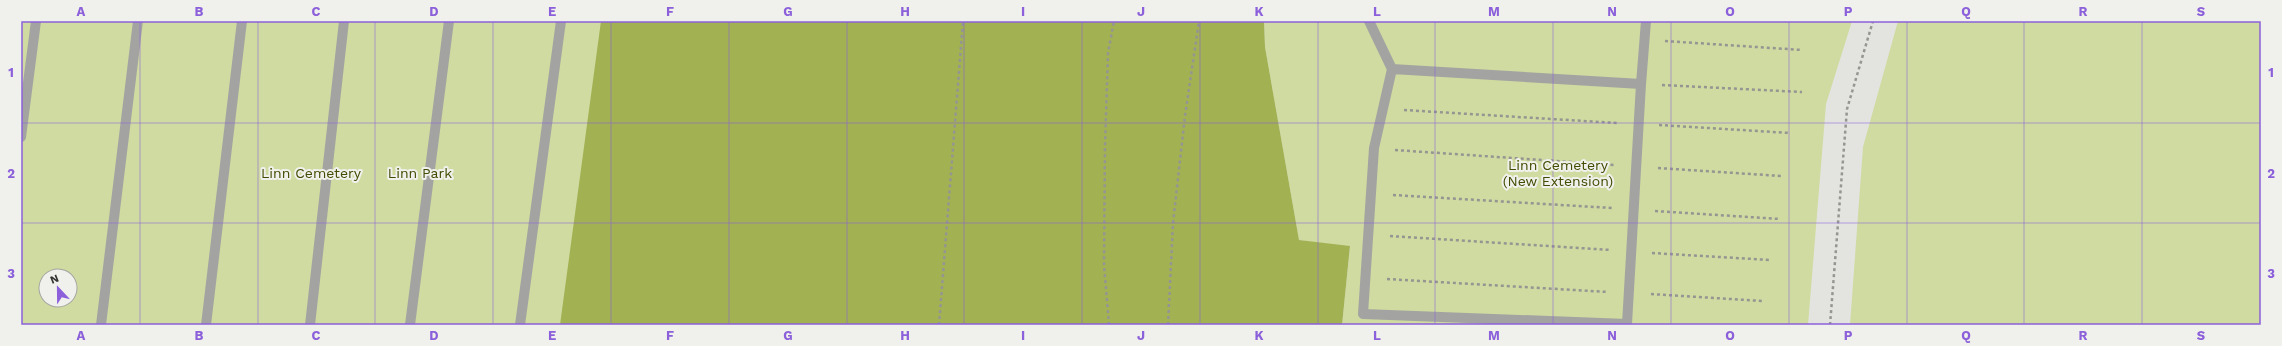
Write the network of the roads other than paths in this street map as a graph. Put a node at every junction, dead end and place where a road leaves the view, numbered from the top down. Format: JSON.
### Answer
{"nodes":[{"id":1,"x":36,"y":21,"type":"edge"},
{"id":2,"x":138,"y":21,"type":"edge"},
{"id":3,"x":242,"y":21,"type":"edge"},
{"id":4,"x":344,"y":21,"type":"edge"},
{"id":5,"x":450,"y":21,"type":"edge"},
{"id":6,"x":561,"y":21,"type":"edge"},
{"id":7,"x":1369,"y":21,"type":"edge"},
{"id":8,"x":1646,"y":21,"type":"edge"},
{"id":9,"x":1392,"y":69,"type":"junction"},
{"id":10,"x":1641,"y":84,"type":"junction"},
{"id":11,"x":21,"y":137,"type":"edge"},
{"id":12,"x":1363,"y":314,"type":"junction"},
{"id":13,"x":1627,"y":324,"type":"edge"},
{"id":14,"x":101,"y":325,"type":"edge"},
{"id":15,"x":206,"y":325,"type":"edge"},
{"id":16,"x":310,"y":325,"type":"edge"},
{"id":17,"x":410,"y":325,"type":"edge"},
{"id":18,"x":520,"y":325,"type":"edge"},
{"id":19,"x":1362,"y":325,"type":"edge"}],
"edges":[{"from":1,"to":11,"type":"lane"},
{"from":2,"to":14,"type":"lane"},
{"from":3,"to":15,"type":"lane"},
{"from":4,"to":16,"type":"lane"},
{"from":5,"to":17,"type":"lane"},
{"from":6,"to":18,"type":"lane"},
{"from":7,"to":9,"type":"lane"},
{"from":8,"to":10,"type":"lane"},
{"from":9,"to":10,"type":"lane"},
{"from":9,"to":12,"type":"lane"},
{"from":10,"to":13,"type":"lane"},
{"from":12,"to":13,"type":"lane"},
{"from":12,"to":19,"type":"lane"}]}
